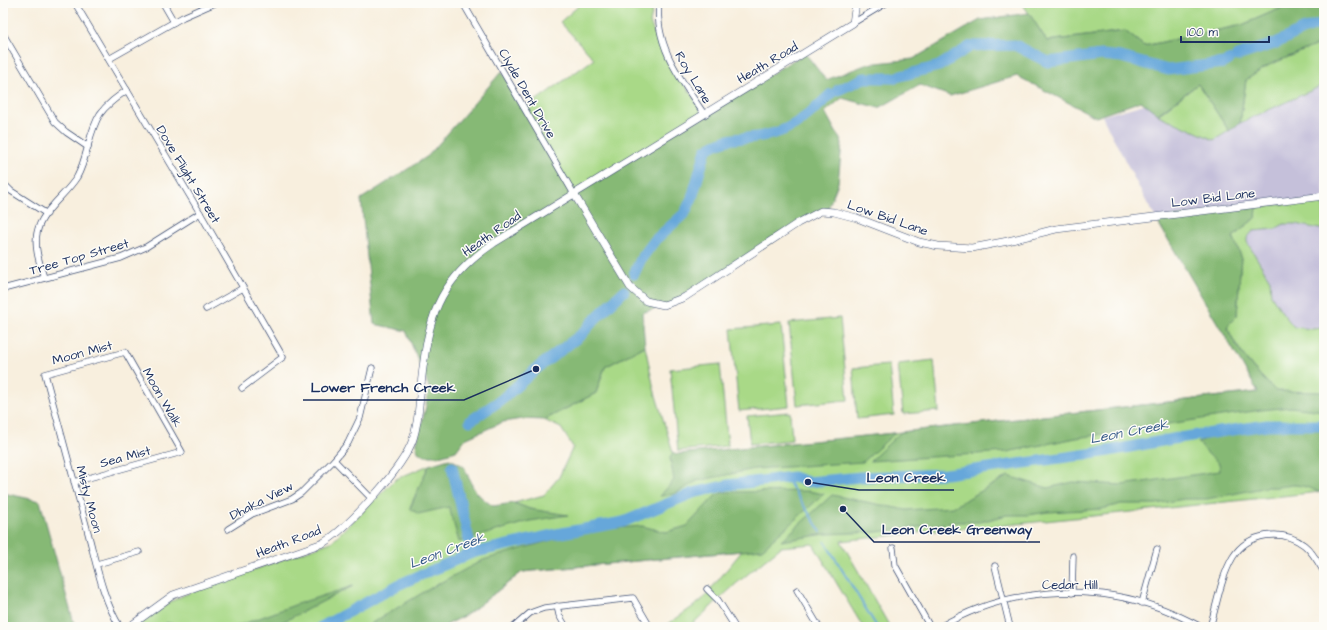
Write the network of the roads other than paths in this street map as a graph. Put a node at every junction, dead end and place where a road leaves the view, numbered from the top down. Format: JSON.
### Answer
{"nodes":[{"id":1,"x":75,"y":3,"type":"edge"},
{"id":2,"x":163,"y":3,"type":"edge"},
{"id":3,"x":216,"y":3,"type":"edge"},
{"id":4,"x":463,"y":3,"type":"edge"},
{"id":5,"x":659,"y":3,"type":"edge"},
{"id":6,"x":856,"y":3,"type":"edge"},
{"id":7,"x":886,"y":3,"type":"edge"},
{"id":8,"x":174,"y":22,"type":"junction"},
{"id":9,"x":853,"y":23,"type":"junction"},
{"id":10,"x":3,"y":34,"type":"edge"},
{"id":11,"x":109,"y":59,"type":"junction"},
{"id":12,"x":127,"y":90,"type":"junction"},
{"id":13,"x":704,"y":114,"type":"junction"},
{"id":14,"x":88,"y":147,"type":"junction"},
{"id":15,"x":3,"y":183,"type":"edge"},
{"id":16,"x":574,"y":194,"type":"junction"},
{"id":17,"x":1324,"y":196,"type":"edge"},
{"id":18,"x":200,"y":213,"type":"junction"},
{"id":19,"x":47,"y":214,"type":"junction"},
{"id":20,"x":44,"y":278,"type":"junction"},
{"id":21,"x":3,"y":288,"type":"edge"},
{"id":22,"x":243,"y":288,"type":"junction"},
{"id":23,"x":206,"y":309,"type":"dead end"},
{"id":24,"x":125,"y":352,"type":"joint"},
{"id":25,"x":372,"y":368,"type":"dead end"},
{"id":26,"x":45,"y":374,"type":"joint"},
{"id":27,"x":242,"y":388,"type":"dead end"},
{"id":28,"x":182,"y":452,"type":"joint"},
{"id":29,"x":334,"y":460,"type":"junction"},
{"id":30,"x":74,"y":482,"type":"junction"},
{"id":31,"x":371,"y":498,"type":"junction"},
{"id":32,"x":228,"y":529,"type":"dead end"},
{"id":33,"x":893,"y":548,"type":"dead end"},
{"id":34,"x":1157,"y":549,"type":"dead end"},
{"id":35,"x":139,"y":552,"type":"dead end"},
{"id":36,"x":1074,"y":556,"type":"dead end"},
{"id":37,"x":97,"y":564,"type":"junction"},
{"id":38,"x":994,"y":566,"type":"dead end"},
{"id":39,"x":1324,"y":572,"type":"edge"},
{"id":40,"x":707,"y":589,"type":"dead end"},
{"id":41,"x":798,"y":590,"type":"dead end"},
{"id":42,"x":1072,"y":593,"type":"junction"},
{"id":43,"x":1004,"y":601,"type":"junction"},
{"id":44,"x":1142,"y":603,"type":"junction"},
{"id":45,"x":557,"y":606,"type":"junction"},
{"id":46,"x":120,"y":627,"type":"edge"},
{"id":47,"x":129,"y":627,"type":"edge"},
{"id":48,"x":514,"y":627,"type":"edge"},
{"id":49,"x":566,"y":627,"type":"edge"},
{"id":50,"x":650,"y":627,"type":"edge"},
{"id":51,"x":735,"y":627,"type":"edge"},
{"id":52,"x":819,"y":627,"type":"edge"},
{"id":53,"x":930,"y":627,"type":"edge"},
{"id":54,"x":940,"y":627,"type":"edge"},
{"id":55,"x":1010,"y":627,"type":"edge"},
{"id":56,"x":1201,"y":627,"type":"edge"},
{"id":57,"x":1210,"y":627,"type":"edge"}],
"edges":[{"from":1,"to":11,"type":"street","name":"Dove Flight Street"},
{"from":2,"to":8,"type":"street"},
{"from":3,"to":8,"type":"street"},
{"from":4,"to":16,"type":"street","name":"Clyde Dent Drive"},
{"from":5,"to":13,"type":"street","name":"Roy Lane"},
{"from":6,"to":9,"type":"street"},
{"from":7,"to":9,"type":"street","name":"Heath Road"},
{"from":8,"to":11,"type":"street"},
{"from":9,"to":13,"type":"street","name":"Heath Road"},
{"from":10,"to":14,"type":"street"},
{"from":11,"to":12,"type":"street","name":"Dove Flight Street"},
{"from":12,"to":14,"type":"street"},
{"from":12,"to":18,"type":"street","name":"Dove Flight Street"},
{"from":13,"to":16,"type":"street","name":"Heath Road"},
{"from":14,"to":19,"type":"street"},
{"from":15,"to":19,"type":"street"},
{"from":16,"to":17,"type":"street","name":"Low Bid Lane"},
{"from":16,"to":31,"type":"street","name":"Heath Road"},
{"from":18,"to":20,"type":"street","name":"Tree Top Street"},
{"from":18,"to":22,"type":"street","name":"Dove Flight Street"},
{"from":19,"to":20,"type":"street"},
{"from":20,"to":21,"type":"street","name":"Tree Top Street"},
{"from":22,"to":23,"type":"street"},
{"from":22,"to":27,"type":"street","name":"Dove Flight Street"},
{"from":24,"to":26,"type":"street","name":"Moon Mist"},
{"from":24,"to":28,"type":"street","name":"Moon Walk"},
{"from":25,"to":29,"type":"street","name":"Dhaka View"},
{"from":26,"to":30,"type":"street","name":"Misty Moon"},
{"from":28,"to":30,"type":"street","name":"Sea Mist"},
{"from":29,"to":31,"type":"street"},
{"from":29,"to":32,"type":"street","name":"Dhaka View"},
{"from":30,"to":37,"type":"street","name":"Misty Moon"},
{"from":31,"to":47,"type":"street","name":"Heath Road"},
{"from":33,"to":53,"type":"street"},
{"from":34,"to":44,"type":"street"},
{"from":35,"to":37,"type":"street"},
{"from":36,"to":42,"type":"street"},
{"from":37,"to":46,"type":"street","name":"Misty Moon"},
{"from":38,"to":43,"type":"street"},
{"from":39,"to":57,"type":"street"},
{"from":40,"to":51,"type":"street"},
{"from":41,"to":52,"type":"street"},
{"from":42,"to":43,"type":"street","name":"Cedar Hill"},
{"from":42,"to":44,"type":"street","name":"Cedar Hill"},
{"from":43,"to":54,"type":"street","name":"Cedar Hill"},
{"from":43,"to":55,"type":"street"},
{"from":44,"to":56,"type":"street","name":"Cedar Hill"},
{"from":45,"to":48,"type":"street"},
{"from":45,"to":49,"type":"street"},
{"from":45,"to":50,"type":"street"}]}
